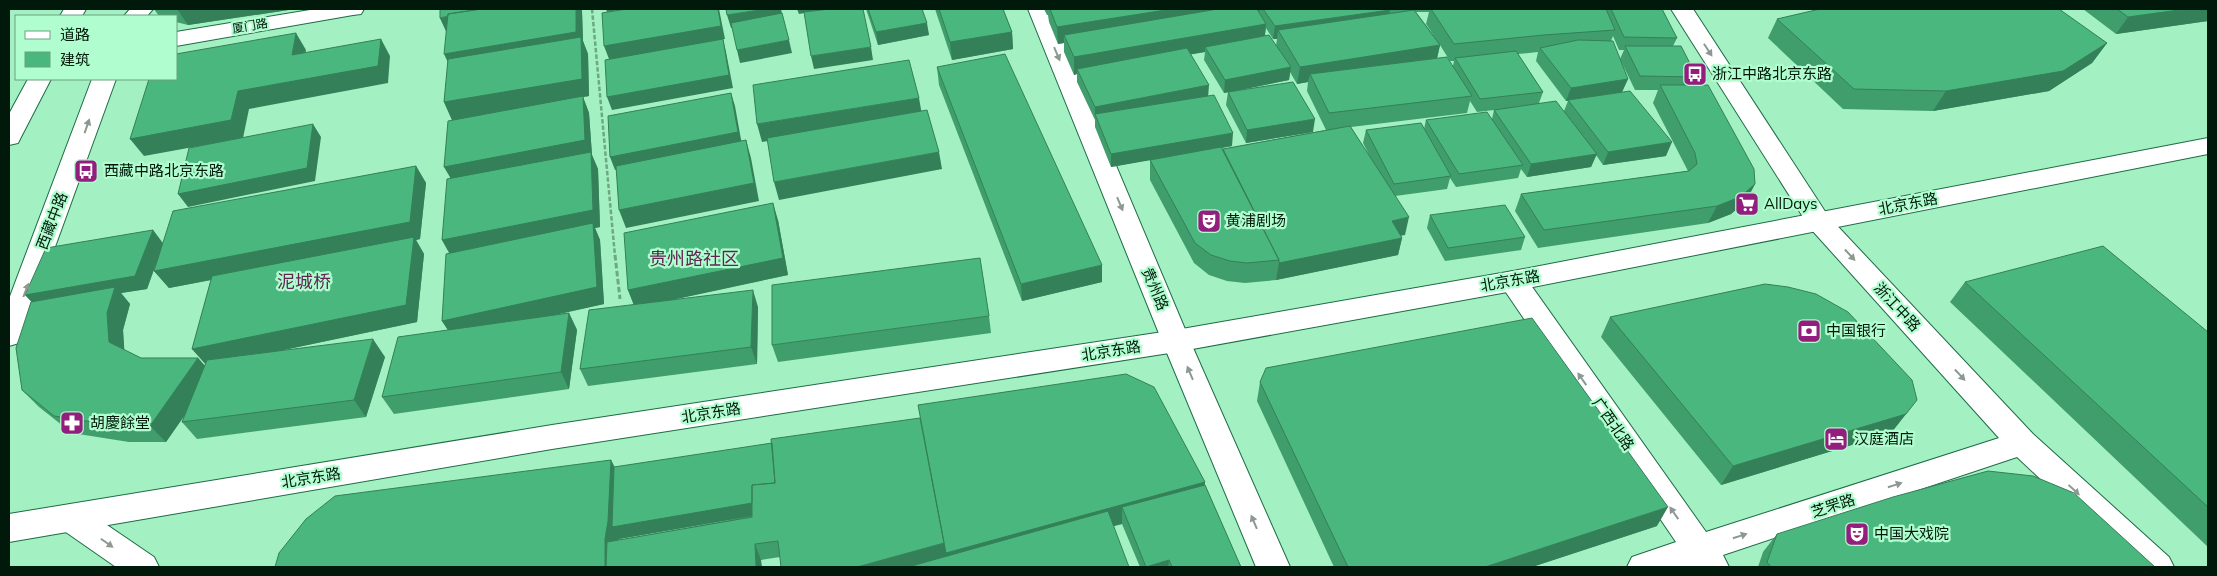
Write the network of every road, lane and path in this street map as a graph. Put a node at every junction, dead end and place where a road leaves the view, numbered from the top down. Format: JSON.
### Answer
{"nodes":[{"id":1,"x":353,"y":9,"type":"edge"},
{"id":2,"x":592,"y":9,"type":"edge"},
{"id":3,"x":1039,"y":9,"type":"edge"},
{"id":4,"x":1682,"y":9,"type":"edge"},
{"id":5,"x":178,"y":39,"type":"edge"},
{"id":6,"x":33,"y":80,"type":"edge"},
{"id":7,"x":38,"y":80,"type":"edge"},
{"id":8,"x":104,"y":80,"type":"edge"},
{"id":9,"x":23,"y":110,"type":"junction"},
{"id":10,"x":9,"y":137,"type":"edge"},
{"id":11,"x":2208,"y":146,"type":"edge"},
{"id":12,"x":1819,"y":222,"type":"junction"},
{"id":13,"x":1514,"y":281,"type":"junction"},
{"id":14,"x":620,"y":299,"type":"dead end"},
{"id":15,"x":9,"y":335,"type":"edge"},
{"id":16,"x":1176,"y":341,"type":"junction"},
{"id":17,"x":2022,"y":443,"type":"junction"},
{"id":18,"x":71,"y":518,"type":"junction"},
{"id":19,"x":9,"y":528,"type":"edge"},
{"id":20,"x":1706,"y":558,"type":"edge"},
{"id":21,"x":142,"y":567,"type":"edge"},
{"id":22,"x":1273,"y":567,"type":"edge"},
{"id":23,"x":1644,"y":567,"type":"edge"},
{"id":24,"x":2158,"y":567,"type":"edge"}],
"edges":[{"from":1,"to":5,"type":"main road","name":"厦门路"},
{"from":2,"to":14,"type":"path"},
{"from":3,"to":16,"type":"main road","name":"贵州路","one_way":true},
{"from":4,"to":12,"type":"main road","name":"浙江中路","one_way":true},
{"from":6,"to":9,"type":"main road"},
{"from":7,"to":9,"type":"main road"},
{"from":15,"to":8,"type":"main road","name":"西藏中路","one_way":true},
{"from":9,"to":10,"type":"main road"},
{"from":11,"to":12,"type":"main road","name":"北京东路"},
{"from":12,"to":13,"type":"main road","name":"北京东路"},
{"from":12,"to":17,"type":"main road","name":"浙江中路","one_way":true},
{"from":13,"to":16,"type":"main road","name":"北京东路"},
{"from":20,"to":13,"type":"main road","name":"广西北路","one_way":true},
{"from":16,"to":18,"type":"main road","name":"北京东路"},
{"from":22,"to":16,"type":"main road","name":"贵州路","one_way":true},
{"from":20,"to":17,"type":"main road","name":"芝罘路","one_way":true},
{"from":17,"to":24,"type":"main road","name":"浙江中路","one_way":true},
{"from":18,"to":19,"type":"main road","name":"北京东路"},
{"from":18,"to":21,"type":"main road","one_way":true},
{"from":20,"to":23,"type":"main road","name":"芝罘路"}]}
